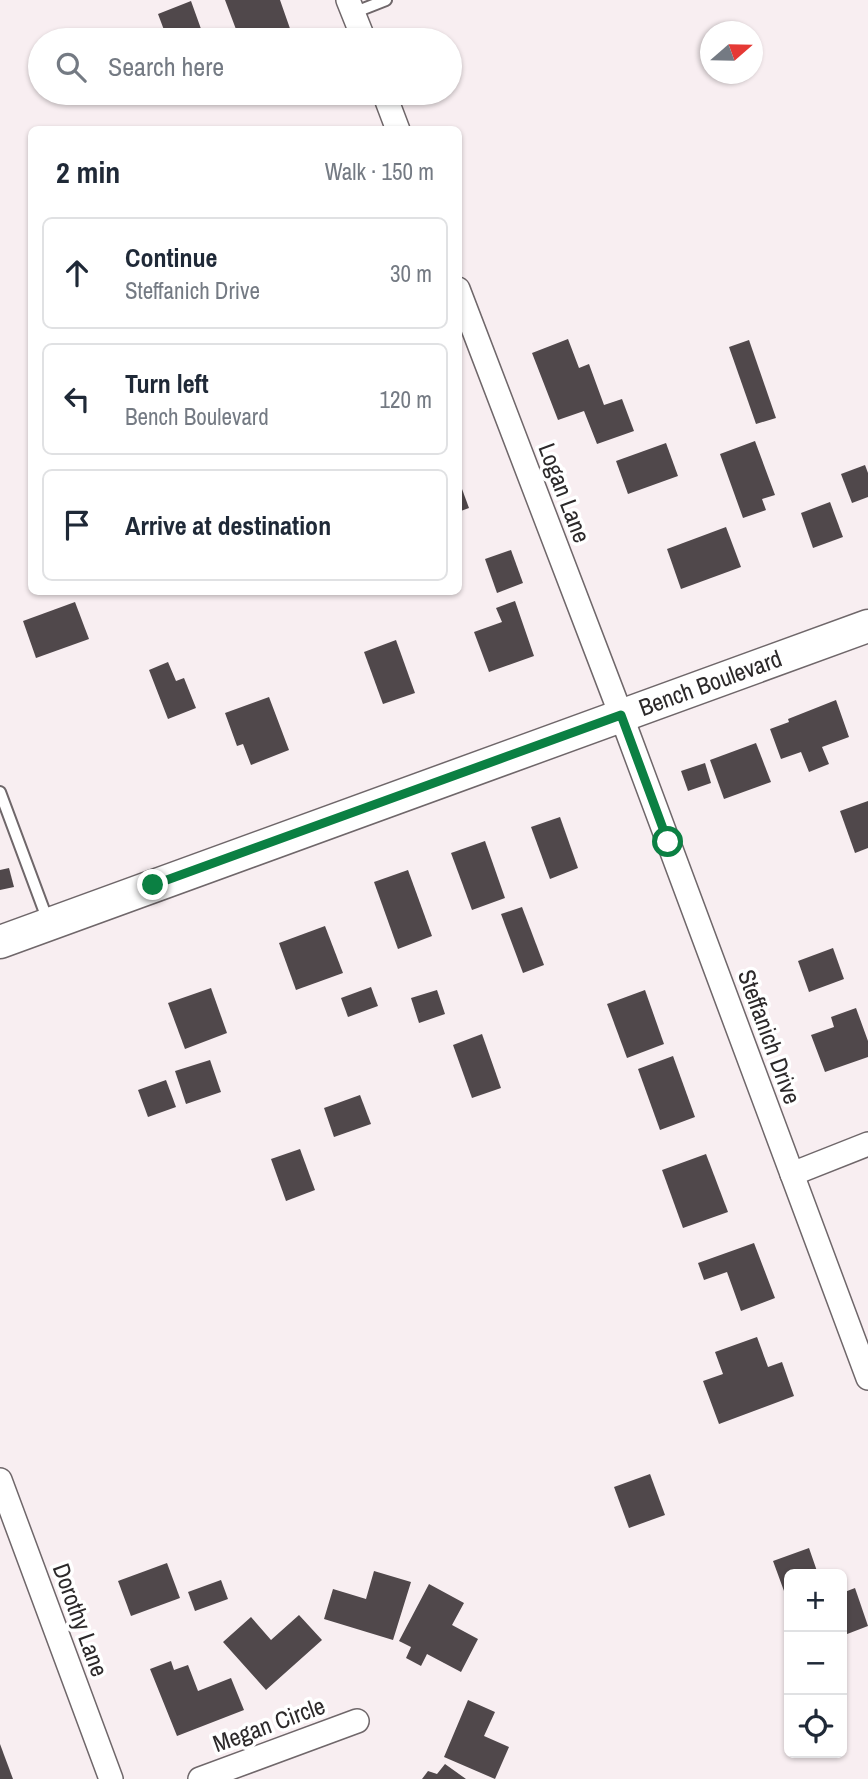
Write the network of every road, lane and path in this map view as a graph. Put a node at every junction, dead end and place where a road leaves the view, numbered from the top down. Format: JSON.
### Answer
{"nodes":[{"id":1,"x":386,"y":0,"type":"edge"},
{"id":2,"x":351,"y":6,"type":"edge"},
{"id":3,"x":359,"y":28,"type":"edge"},
{"id":4,"x":389,"y":105,"type":"edge"},
{"id":5,"x":396,"y":126,"type":"edge"},
{"id":6,"x":462,"y":299,"type":"edge"},
{"id":7,"x":868,"y":626,"type":"edge"},
{"id":8,"x":621,"y":715,"type":"junction"},
{"id":9,"x":0,"y":792,"type":"edge"},
{"id":10,"x":48,"y":923,"type":"junction"},
{"id":11,"x":0,"y":942,"type":"edge"},
{"id":12,"x":868,"y":1144,"type":"edge"},
{"id":13,"x":792,"y":1174,"type":"junction"},
{"id":14,"x":868,"y":1378,"type":"edge"},
{"id":15,"x":0,"y":1479,"type":"edge"},
{"id":16,"x":357,"y":1721,"type":"dead end"},
{"id":17,"x":111,"y":1779,"type":"edge"},
{"id":18,"x":200,"y":1779,"type":"edge"}],
"edges":[{"from":1,"to":2,"type":"lane"},
{"from":2,"to":3,"type":"street"},
{"from":4,"to":5,"type":"street"},
{"from":6,"to":8,"type":"street","name":"Logan Lane"},
{"from":7,"to":8,"type":"main road","name":"Bench Boulevard"},
{"from":8,"to":10,"type":"main road","name":"Bench Boulevard"},
{"from":8,"to":13,"type":"street","name":"Steffanich Drive"},
{"from":9,"to":10,"type":"lane"},
{"from":10,"to":11,"type":"main road","name":"Bench Boulevard"},
{"from":12,"to":13,"type":"street"},
{"from":13,"to":14,"type":"street","name":"Steffanich Drive"},
{"from":15,"to":17,"type":"street","name":"Dorothy Lane"},
{"from":16,"to":18,"type":"street","name":"Megan Circle"}]}
